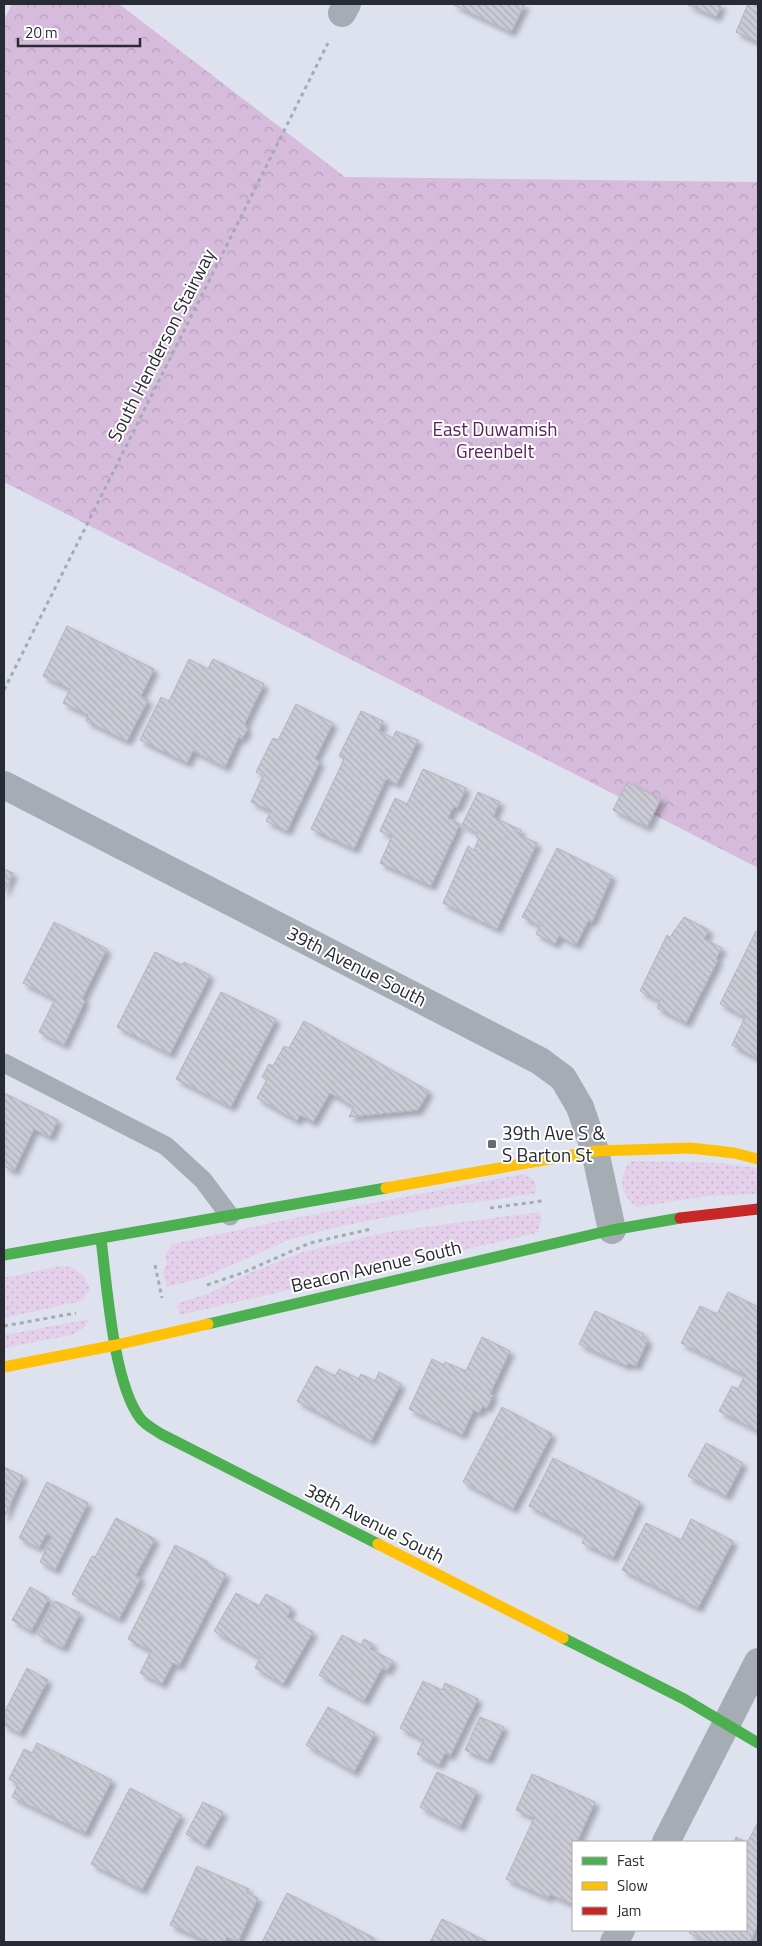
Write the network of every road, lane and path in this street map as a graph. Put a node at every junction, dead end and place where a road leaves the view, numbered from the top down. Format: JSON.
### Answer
{"nodes":[{"id":1,"x":345,"y":8,"type":"edge"},
{"id":2,"x":4,"y":690,"type":"edge"},
{"id":3,"x":4,"y":785,"type":"edge"},
{"id":4,"x":4,"y":1063,"type":"edge"},
{"id":5,"x":595,"y":1151,"type":"junction"},
{"id":6,"x":758,"y":1159,"type":"edge"},
{"id":7,"x":542,"y":1201,"type":"dead end"},
{"id":8,"x":488,"y":1208,"type":"dead end"},
{"id":9,"x":758,"y":1209,"type":"edge"},
{"id":10,"x":230,"y":1216,"type":"junction"},
{"id":11,"x":374,"y":1228,"type":"dead end"},
{"id":12,"x":612,"y":1230,"type":"junction"},
{"id":13,"x":101,"y":1239,"type":"junction"},
{"id":14,"x":4,"y":1255,"type":"edge"},
{"id":15,"x":154,"y":1260,"type":"dead end"},
{"id":16,"x":199,"y":1288,"type":"dead end"},
{"id":17,"x":167,"y":1298,"type":"dead end"},
{"id":18,"x":162,"y":1299,"type":"junction"},
{"id":19,"x":154,"y":1300,"type":"dead end"},
{"id":20,"x":163,"y":1305,"type":"dead end"},
{"id":21,"x":79,"y":1312,"type":"dead end"},
{"id":22,"x":4,"y":1326,"type":"edge"},
{"id":23,"x":116,"y":1345,"type":"junction"},
{"id":24,"x":4,"y":1367,"type":"edge"},
{"id":25,"x":758,"y":1662,"type":"edge"},
{"id":26,"x":726,"y":1724,"type":"junction"},
{"id":27,"x":758,"y":1742,"type":"edge"},
{"id":28,"x":667,"y":1841,"type":"edge"},
{"id":29,"x":620,"y":1931,"type":"edge"},
{"id":30,"x":614,"y":1942,"type":"edge"}],
"edges":[{"from":1,"to":2,"type":"path","name":"South Henderson Stairway"},
{"from":3,"to":5,"type":"street","name":"39th Avenue South"},
{"from":4,"to":10,"type":"lane"},
{"from":5,"to":6,"type":"main road"},
{"from":5,"to":10,"type":"main road"},
{"from":5,"to":12,"type":"street","name":"39th Avenue South"},
{"from":7,"to":8,"type":"path"},
{"from":9,"to":12,"type":"main road","name":"Beacon Avenue South"},
{"from":10,"to":13,"type":"main road"},
{"from":11,"to":16,"type":"path"},
{"from":12,"to":23,"type":"main road","name":"Beacon Avenue South"},
{"from":13,"to":14,"type":"main road"},
{"from":13,"to":23,"type":"main road","name":"38th Avenue South"},
{"from":15,"to":18,"type":"path"},
{"from":17,"to":18,"type":"path"},
{"from":18,"to":19,"type":"path"},
{"from":18,"to":20,"type":"path"},
{"from":21,"to":22,"type":"path"},
{"from":23,"to":24,"type":"main road","name":"Beacon Avenue South"},
{"from":23,"to":26,"type":"main road","name":"38th Avenue South"},
{"from":25,"to":26,"type":"street"},
{"from":26,"to":27,"type":"main road","name":"38th Avenue South"},
{"from":26,"to":28,"type":"street"},
{"from":29,"to":30,"type":"street"}]}
